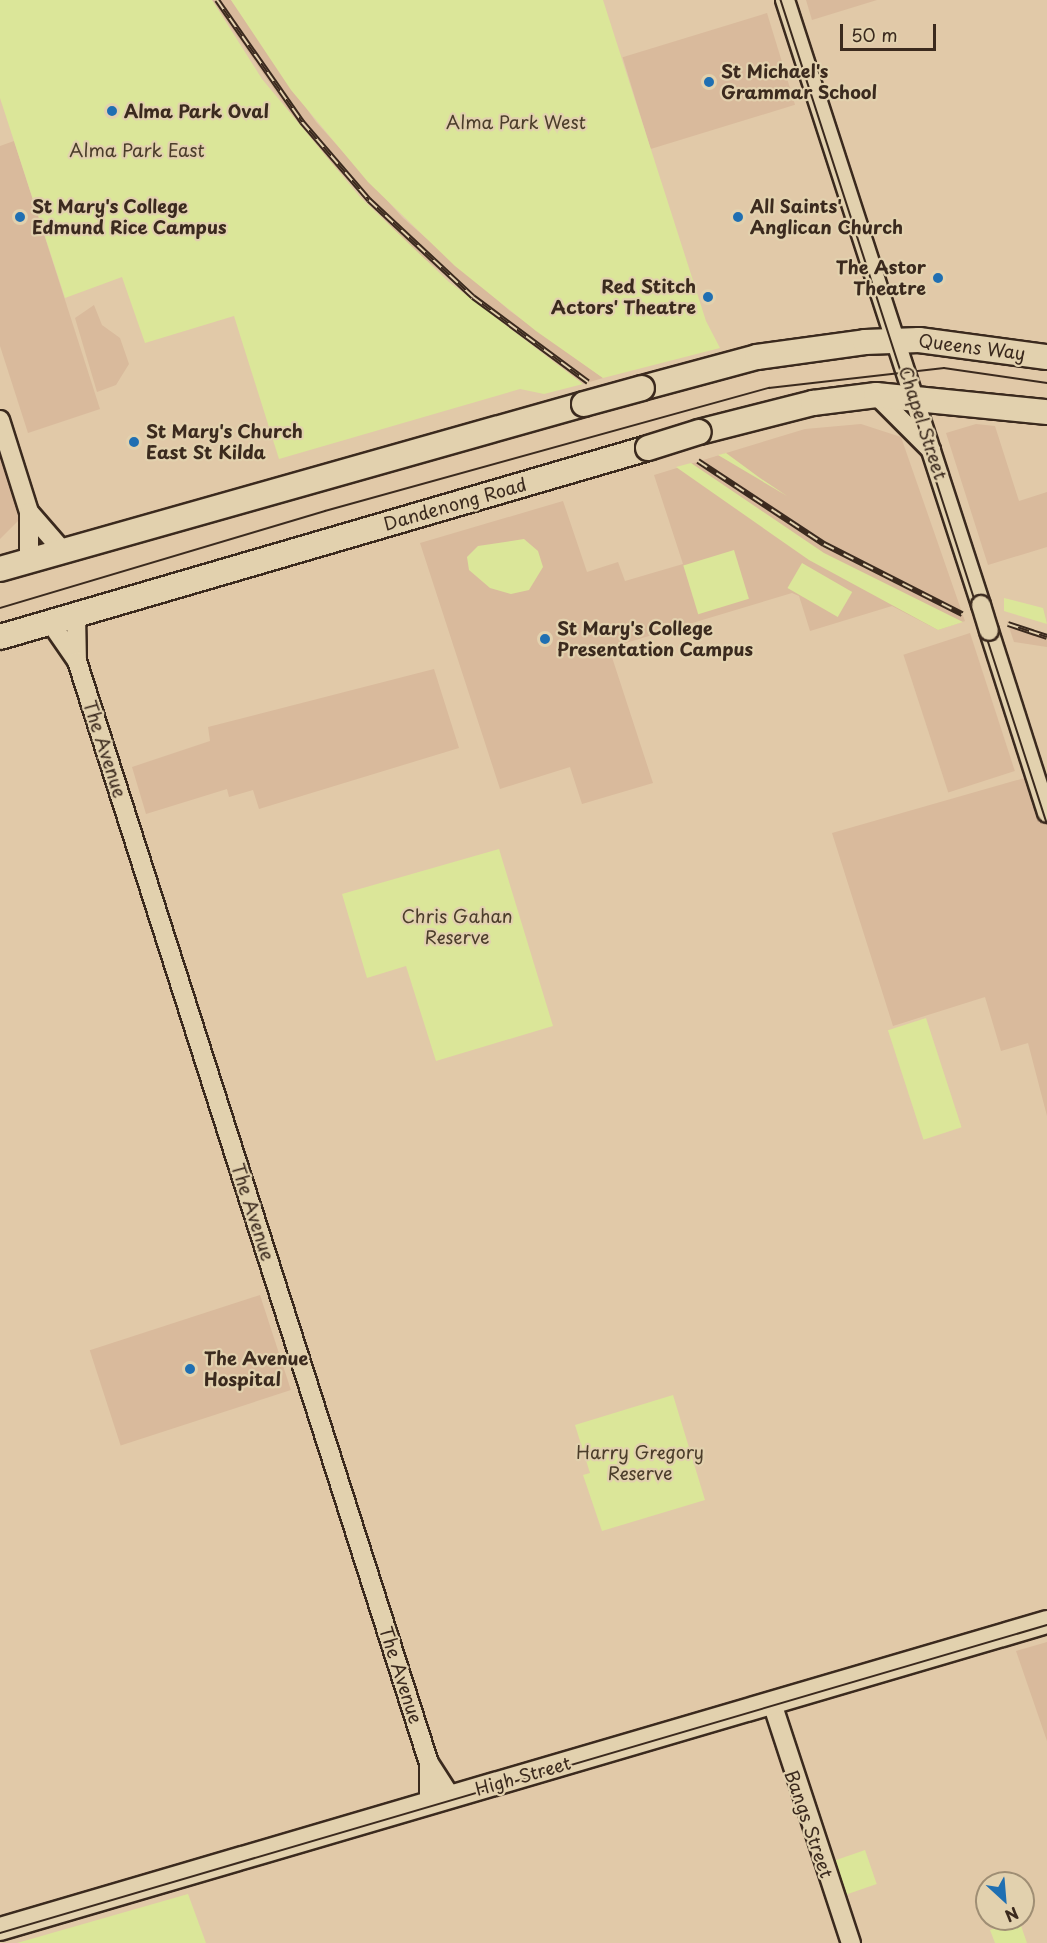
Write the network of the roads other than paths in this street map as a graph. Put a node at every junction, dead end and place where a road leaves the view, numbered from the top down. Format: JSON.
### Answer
{"nodes":[{"id":1,"x":785,"y":0,"type":"edge"},
{"id":2,"x":896,"y":340,"type":"junction"},
{"id":3,"x":1047,"y":357,"type":"edge"},
{"id":4,"x":876,"y":396,"type":"junction"},
{"id":5,"x":914,"y":396,"type":"junction"},
{"id":6,"x":1047,"y":412,"type":"edge"},
{"id":7,"x":0,"y":420,"type":"edge"},
{"id":8,"x":931,"y":450,"type":"junction"},
{"id":9,"x":29,"y":512,"type":"junction"},
{"id":10,"x":62,"y":550,"type":"junction"},
{"id":11,"x":29,"y":560,"type":"junction"},
{"id":12,"x":0,"y":569,"type":"edge"},
{"id":13,"x":76,"y":615,"type":"junction"},
{"id":14,"x":50,"y":622,"type":"junction"},
{"id":15,"x":0,"y":636,"type":"edge"},
{"id":16,"x":77,"y":661,"type":"junction"},
{"id":17,"x":1047,"y":813,"type":"edge"},
{"id":18,"x":1047,"y":1622,"type":"edge"},
{"id":19,"x":772,"y":1703,"type":"junction"},
{"id":20,"x":429,"y":1763,"type":"junction"},
{"id":21,"x":451,"y":1797,"type":"junction"},
{"id":22,"x":429,"y":1803,"type":"junction"},
{"id":23,"x":0,"y":1929,"type":"edge"},
{"id":24,"x":851,"y":1943,"type":"edge"}],
"edges":[{"from":1,"to":2,"type":"street","name":"Chapel Street"},
{"from":2,"to":3,"type":"highway","name":"Queens Way"},
{"from":2,"to":5,"type":"street","name":"Chapel Street"},
{"from":2,"to":10,"type":"highway","bridge":true},
{"from":4,"to":5,"type":"highway","name":"Dandenong Road"},
{"from":4,"to":8,"type":"street"},
{"from":4,"to":13,"type":"highway","name":"Dandenong Road","bridge":true},
{"from":5,"to":6,"type":"highway"},
{"from":5,"to":8,"type":"street","name":"Chapel Street"},
{"from":7,"to":9,"type":"street"},
{"from":8,"to":17,"type":"street","name":"Chapel Street","bridge":true},
{"from":9,"to":10,"type":"street"},
{"from":9,"to":11,"type":"street"},
{"from":10,"to":11,"type":"highway"},
{"from":11,"to":12,"type":"highway"},
{"from":13,"to":14,"type":"highway","name":"Dandenong Road"},
{"from":13,"to":16,"type":"street","name":"The Avenue"},
{"from":14,"to":15,"type":"highway","name":"Dandenong Road"},
{"from":14,"to":16,"type":"street","name":"The Avenue"},
{"from":16,"to":20,"type":"street","name":"The Avenue"},
{"from":18,"to":19,"type":"main road","name":"High Street"},
{"from":19,"to":21,"type":"main road","name":"High Street"},
{"from":19,"to":24,"type":"street","name":"Bangs Street"},
{"from":20,"to":21,"type":"street","name":"The Avenue"},
{"from":20,"to":22,"type":"street","name":"The Avenue"},
{"from":21,"to":22,"type":"main road","name":"High Street"},
{"from":22,"to":23,"type":"main road","name":"High Street"}]}
